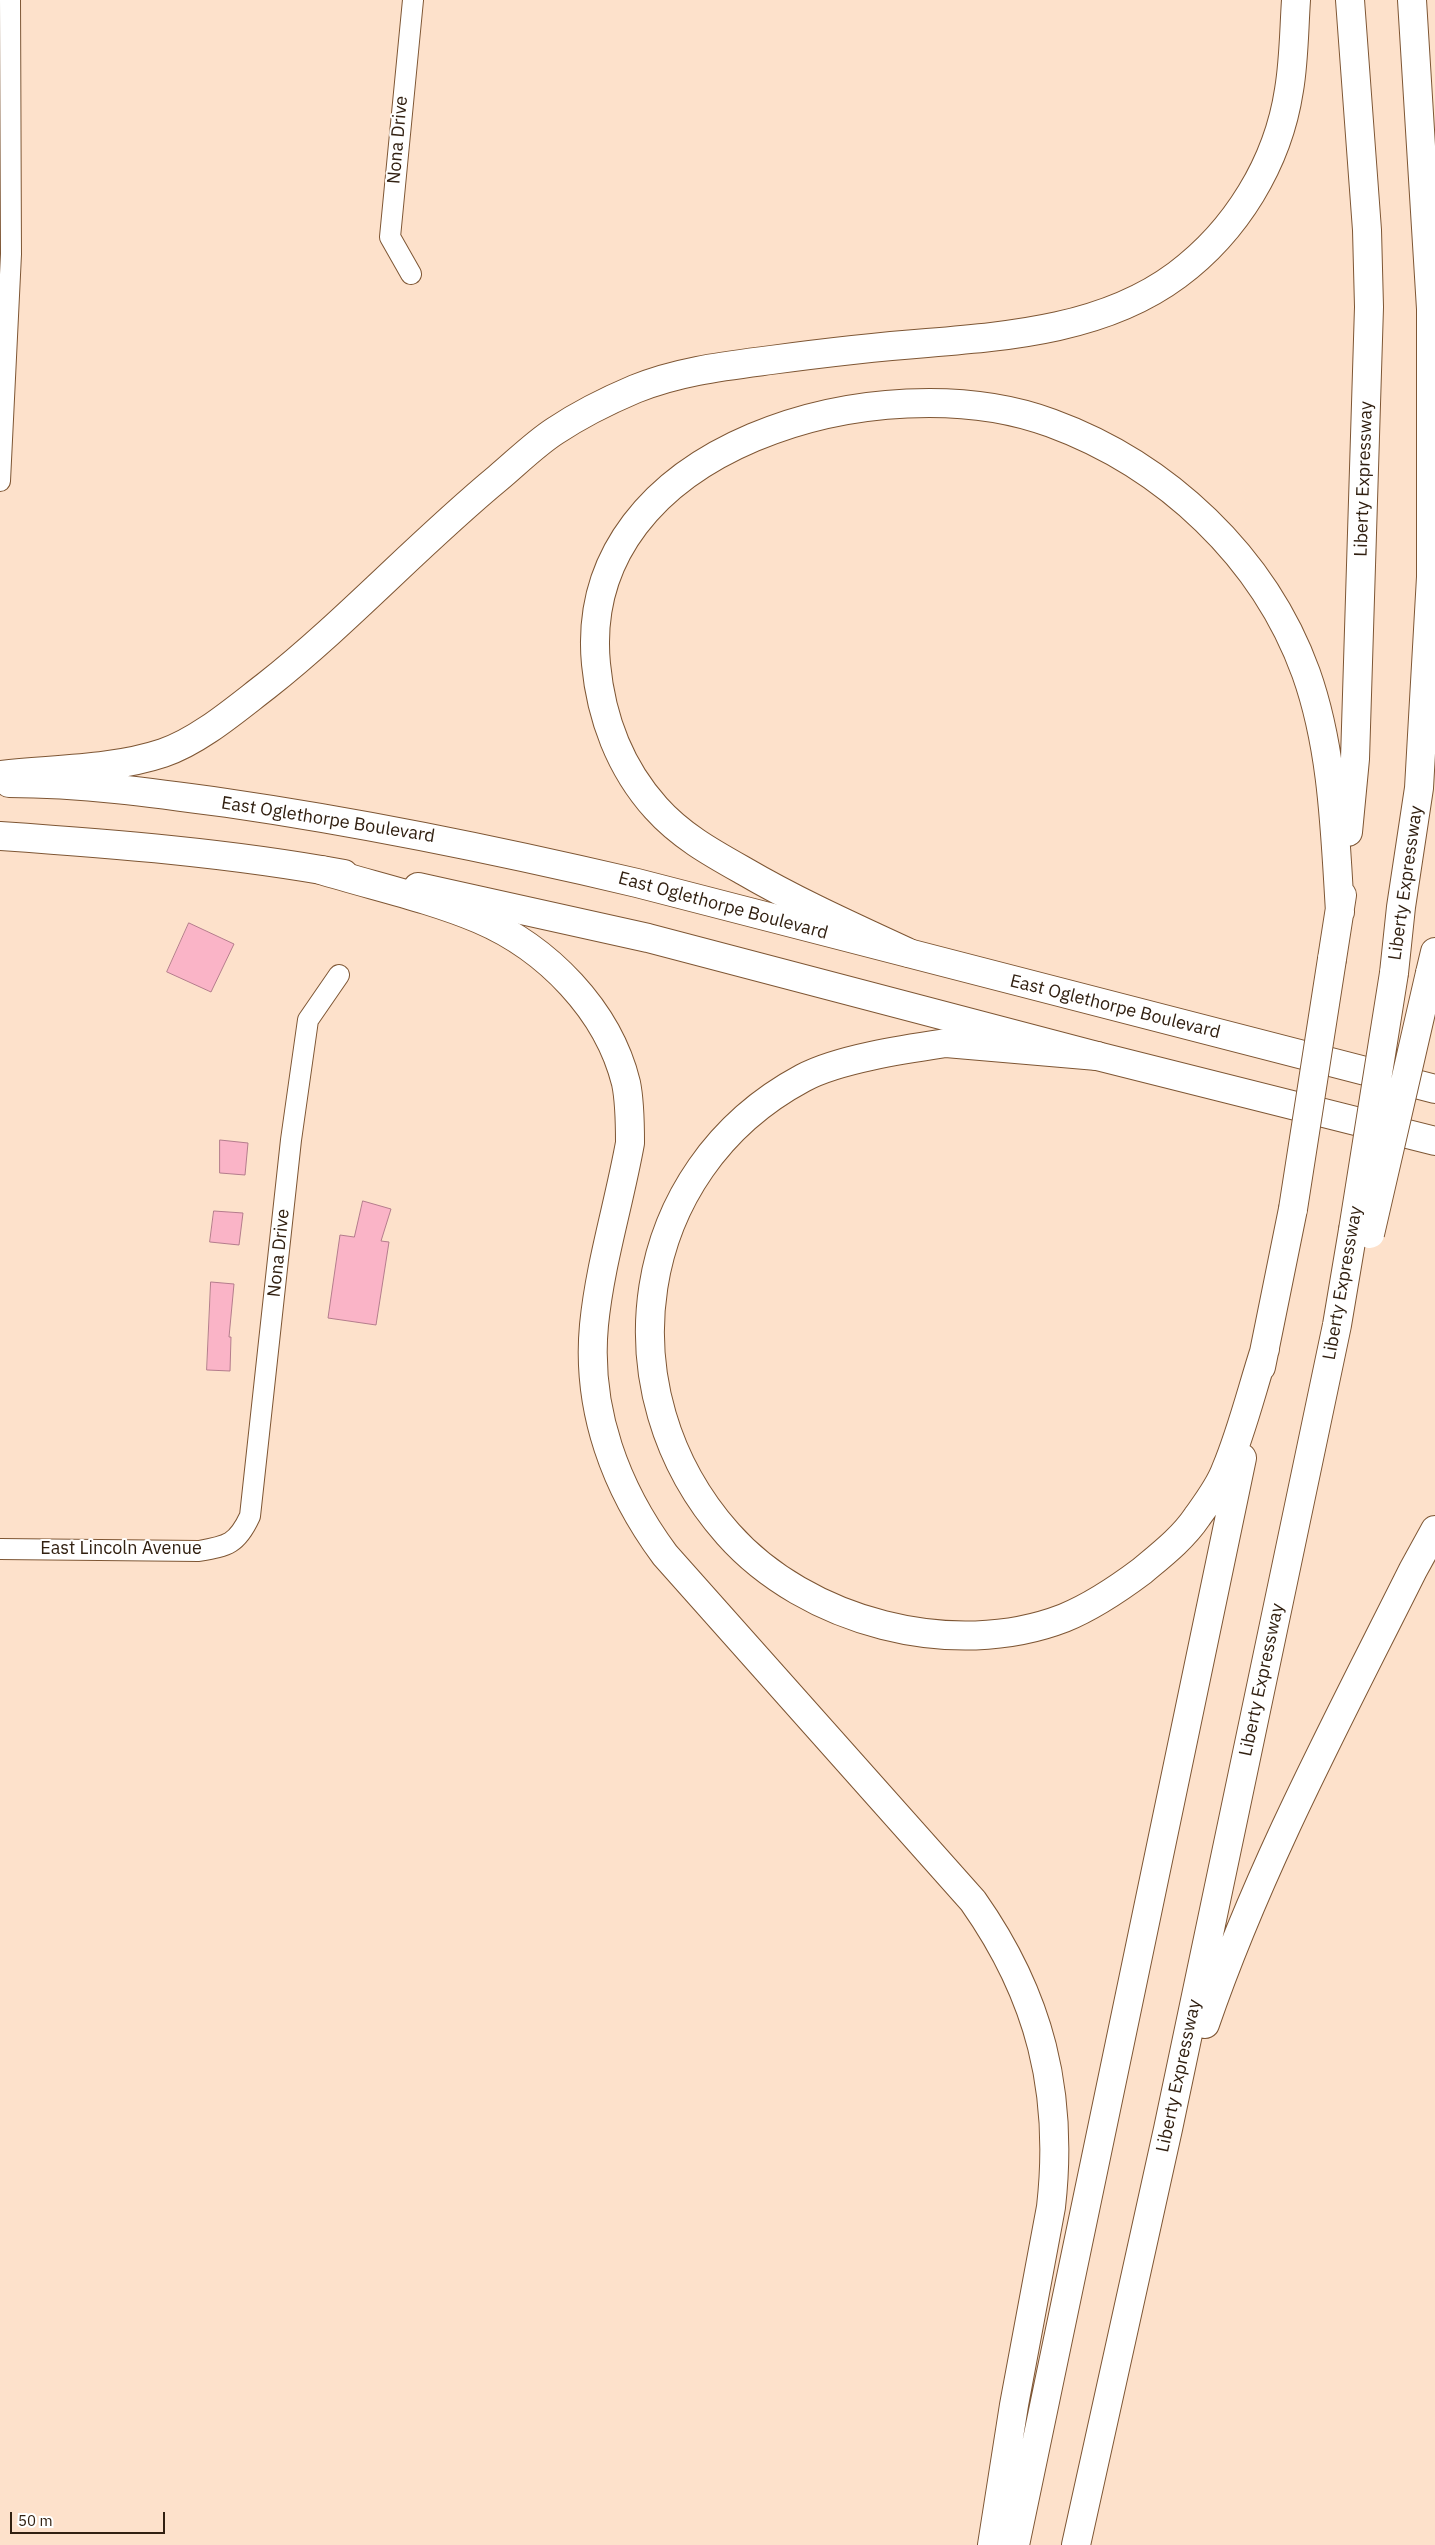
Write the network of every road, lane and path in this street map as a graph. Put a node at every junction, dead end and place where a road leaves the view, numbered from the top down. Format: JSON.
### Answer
{"nodes":[{"id":1,"x":10,"y":0,"type":"edge"},
{"id":2,"x":413,"y":0,"type":"edge"},
{"id":3,"x":1296,"y":0,"type":"edge"},
{"id":4,"x":1350,"y":0,"type":"edge"},
{"id":5,"x":1412,"y":0,"type":"edge"},
{"id":6,"x":411,"y":274,"type":"dead end"},
{"id":7,"x":0,"y":481,"type":"edge"},
{"id":8,"x":0,"y":775,"type":"edge"},
{"id":9,"x":0,"y":782,"type":"edge"},
{"id":10,"x":0,"y":836,"type":"edge"},
{"id":11,"x":320,"y":870,"type":"junction"},
{"id":12,"x":1340,"y":912,"type":"junction"},
{"id":13,"x":908,"y":954,"type":"junction"},
{"id":14,"x":1432,"y":963,"type":"edge"},
{"id":15,"x":339,"y":976,"type":"dead end"},
{"id":16,"x":1096,"y":1056,"type":"junction"},
{"id":17,"x":1435,"y":1089,"type":"edge"},
{"id":18,"x":1435,"y":1141,"type":"edge"},
{"id":19,"x":1361,"y":1232,"type":"junction"},
{"id":20,"x":1265,"y":1349,"type":"junction"},
{"id":21,"x":1435,"y":1530,"type":"edge"},
{"id":22,"x":238,"y":1537,"type":"joint"},
{"id":23,"x":0,"y":1549,"type":"edge"},
{"id":24,"x":1168,"y":2129,"type":"junction"},
{"id":25,"x":992,"y":2545,"type":"edge"},
{"id":26,"x":1015,"y":2545,"type":"edge"},
{"id":27,"x":1076,"y":2545,"type":"edge"}],
"edges":[{"from":1,"to":7,"type":"street"},
{"from":2,"to":6,"type":"street","name":"Nona Drive"},
{"from":3,"to":8,"type":"main road"},
{"from":4,"to":12,"type":"main road","name":"Liberty Expressway"},
{"from":5,"to":19,"type":"main road","name":"Liberty Expressway","bridge":true},
{"from":9,"to":13,"type":"main road","name":"East Oglethorpe Boulevard"},
{"from":10,"to":11,"type":"main road"},
{"from":11,"to":16,"type":"main road"},
{"from":11,"to":25,"type":"main road"},
{"from":12,"to":13,"type":"main road"},
{"from":12,"to":20,"type":"main road","name":"Liberty Expressway","bridge":true},
{"from":13,"to":17,"type":"main road","name":"East Oglethorpe Boulevard"},
{"from":14,"to":19,"type":"main road","bridge":true},
{"from":15,"to":22,"type":"street","name":"Nona Drive"},
{"from":16,"to":18,"type":"main road"},
{"from":16,"to":20,"type":"main road"},
{"from":19,"to":24,"type":"main road","name":"Liberty Expressway"},
{"from":20,"to":26,"type":"main road","name":"Liberty Expressway"},
{"from":21,"to":24,"type":"main road"},
{"from":22,"to":23,"type":"street","name":"East Lincoln Avenue"},
{"from":24,"to":27,"type":"main road","name":"Liberty Expressway"}]}
